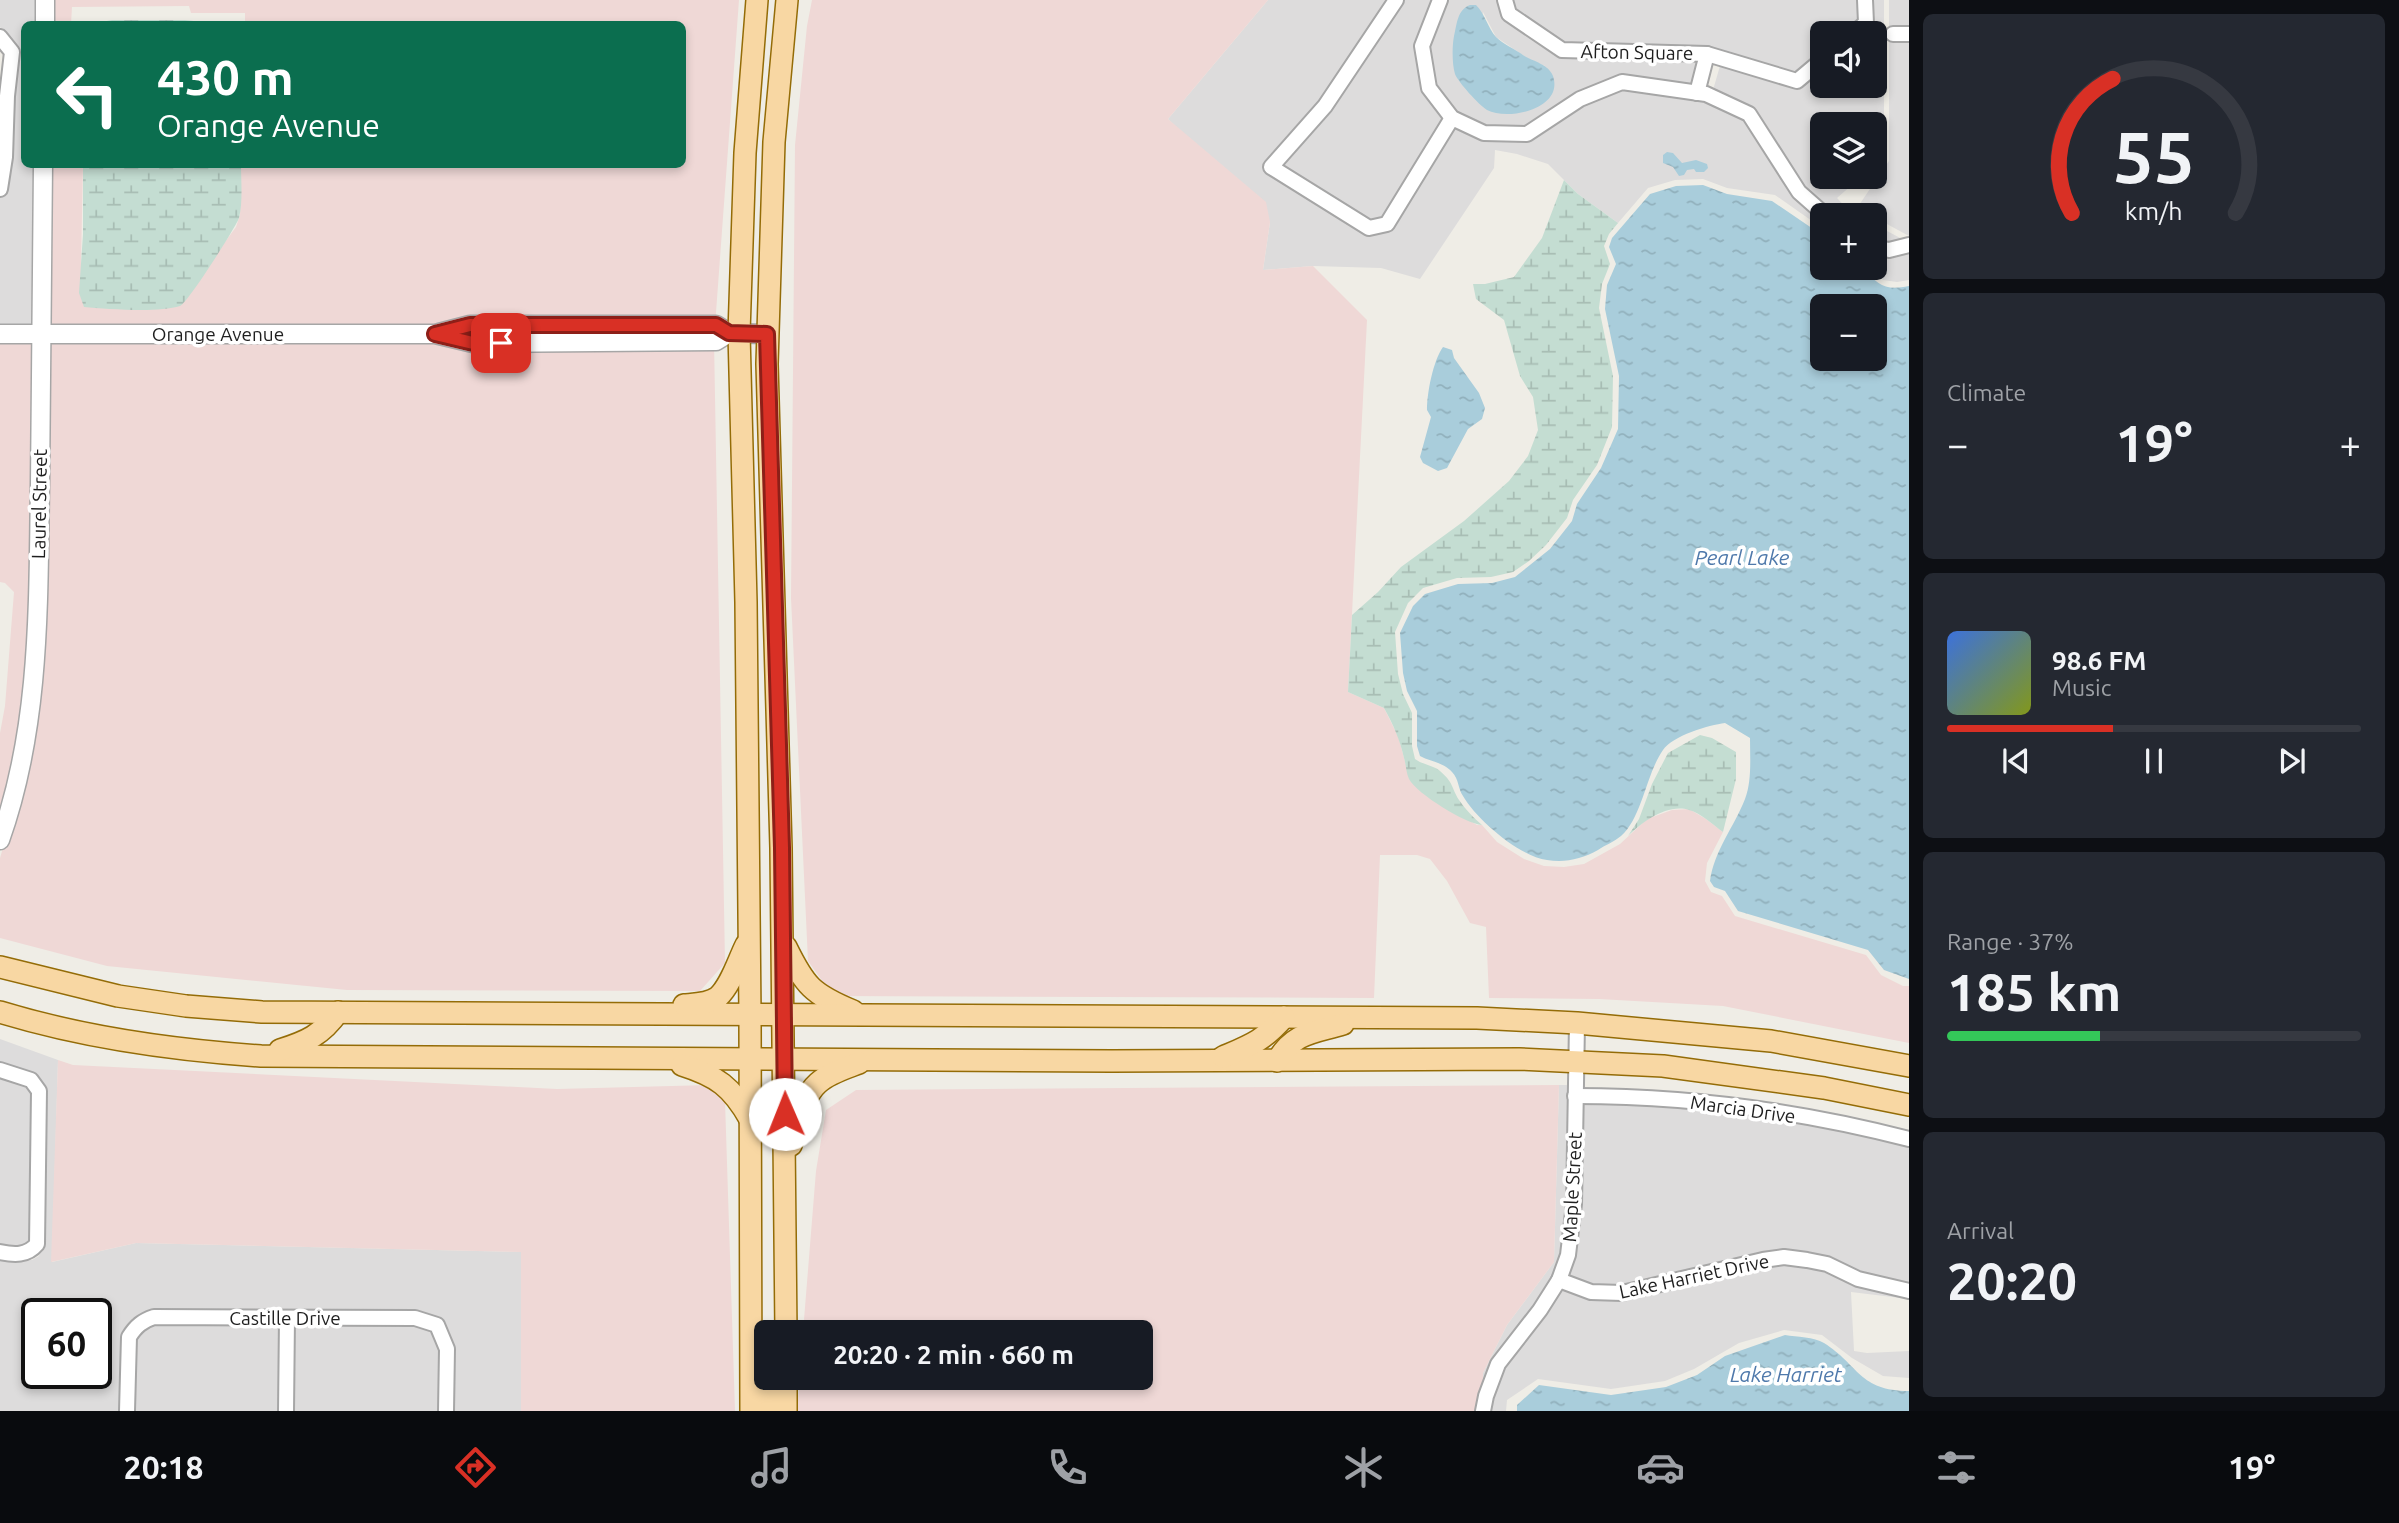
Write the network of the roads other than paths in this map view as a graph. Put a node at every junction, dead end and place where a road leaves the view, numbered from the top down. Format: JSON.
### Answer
{"nodes":[{"id":1,"x":45,"y":0,"type":"edge"},
{"id":2,"x":757,"y":0,"type":"edge"},
{"id":3,"x":773,"y":0,"type":"edge"},
{"id":4,"x":787,"y":0,"type":"edge"},
{"id":5,"x":1396,"y":0,"type":"edge"},
{"id":6,"x":1440,"y":0,"type":"edge"},
{"id":7,"x":1506,"y":0,"type":"edge"},
{"id":8,"x":1866,"y":0,"type":"edge"},
{"id":9,"x":45,"y":21,"type":"edge"},
{"id":10,"x":1866,"y":21,"type":"edge"},
{"id":11,"x":1893,"y":34,"type":"dead end"},
{"id":12,"x":1909,"y":34,"type":"edge"},
{"id":13,"x":0,"y":37,"type":"edge"},
{"id":14,"x":783,"y":38,"type":"junction"},
{"id":15,"x":1712,"y":55,"type":"junction"},
{"id":16,"x":1810,"y":70,"type":"edge"},
{"id":17,"x":1701,"y":93,"type":"junction"},
{"id":18,"x":1450,"y":123,"type":"junction"},
{"id":19,"x":43,"y":168,"type":"edge"},
{"id":20,"x":0,"y":189,"type":"edge"},
{"id":21,"x":1811,"y":203,"type":"edge"},
{"id":22,"x":1909,"y":246,"type":"edge"},
{"id":23,"x":1887,"y":250,"type":"edge"},
{"id":24,"x":734,"y":333,"type":"junction"},
{"id":25,"x":0,"y":334,"type":"edge"},
{"id":26,"x":767,"y":334,"type":"junction"},
{"id":27,"x":41,"y":335,"type":"junction"},
{"id":28,"x":746,"y":603,"type":"junction"},
{"id":29,"x":776,"y":674,"type":"junction"},
{"id":30,"x":0,"y":840,"type":"edge"},
{"id":31,"x":749,"y":939,"type":"junction"},
{"id":32,"x":783,"y":941,"type":"junction"},
{"id":33,"x":0,"y":967,"type":"edge"},
{"id":34,"x":0,"y":1012,"type":"edge"},
{"id":35,"x":338,"y":1012,"type":"junction"},
{"id":36,"x":630,"y":1013,"type":"junction"},
{"id":37,"x":750,"y":1015,"type":"junction"},
{"id":38,"x":783,"y":1015,"type":"junction"},
{"id":39,"x":861,"y":1015,"type":"junction"},
{"id":40,"x":1284,"y":1017,"type":"junction"},
{"id":41,"x":1369,"y":1017,"type":"junction"},
{"id":42,"x":1577,"y":1023,"type":"junction"},
{"id":43,"x":261,"y":1056,"type":"junction"},
{"id":44,"x":660,"y":1059,"type":"junction"},
{"id":45,"x":751,"y":1059,"type":"junction"},
{"id":46,"x":784,"y":1059,"type":"junction"},
{"id":47,"x":866,"y":1059,"type":"junction"},
{"id":48,"x":1277,"y":1061,"type":"junction"},
{"id":49,"x":1576,"y":1061,"type":"junction"},
{"id":50,"x":1212,"y":1062,"type":"junction"},
{"id":51,"x":1909,"y":1066,"type":"edge"},
{"id":52,"x":0,"y":1070,"type":"edge"},
{"id":53,"x":1576,"y":1096,"type":"junction"},
{"id":54,"x":1909,"y":1105,"type":"edge"},
{"id":55,"x":751,"y":1120,"type":"junction"},
{"id":56,"x":1909,"y":1139,"type":"edge"},
{"id":57,"x":786,"y":1161,"type":"junction"},
{"id":58,"x":0,"y":1252,"type":"edge"},
{"id":59,"x":1559,"y":1280,"type":"junction"},
{"id":60,"x":1909,"y":1291,"type":"edge"},
{"id":61,"x":751,"y":1312,"type":"junction"},
{"id":62,"x":287,"y":1318,"type":"junction"},
{"id":63,"x":786,"y":1320,"type":"edge"},
{"id":64,"x":754,"y":1322,"type":"edge"},
{"id":65,"x":770,"y":1390,"type":"edge"},
{"id":66,"x":786,"y":1390,"type":"edge"},
{"id":67,"x":127,"y":1411,"type":"edge"},
{"id":68,"x":286,"y":1411,"type":"edge"},
{"id":69,"x":446,"y":1411,"type":"edge"},
{"id":70,"x":751,"y":1411,"type":"edge"},
{"id":71,"x":772,"y":1411,"type":"edge"},
{"id":72,"x":786,"y":1411,"type":"edge"},
{"id":73,"x":1483,"y":1411,"type":"edge"}],
"edges":[{"from":1,"to":9,"type":"street"},
{"from":2,"to":24,"type":"main road"},
{"from":3,"to":14,"type":"main road"},
{"from":4,"to":14,"type":"main road"},
{"from":5,"to":18,"type":"street"},
{"from":6,"to":18,"type":"street"},
{"from":7,"to":15,"type":"street","name":"Afton Square"},
{"from":8,"to":10,"type":"street"},
{"from":11,"to":12,"type":"street"},
{"from":13,"to":20,"type":"street"},
{"from":14,"to":26,"type":"main road"},
{"from":15,"to":16,"type":"street","name":"Afton Square"},
{"from":15,"to":17,"type":"street","name":"Afton Square"},
{"from":17,"to":18,"type":"street"},
{"from":17,"to":21,"type":"street"},
{"from":19,"to":27,"type":"street","name":"Laurel Street"},
{"from":22,"to":23,"type":"street"},
{"from":24,"to":26,"type":"street","name":"Orange Avenue"},
{"from":24,"to":27,"type":"street","name":"Orange Avenue"},
{"from":24,"to":28,"type":"main road"},
{"from":25,"to":27,"type":"street","name":"Orange Avenue"},
{"from":26,"to":29,"type":"main road"},
{"from":27,"to":30,"type":"street","name":"Laurel Street"},
{"from":28,"to":29,"type":"main road"},
{"from":28,"to":31,"type":"main road"},
{"from":29,"to":32,"type":"main road"},
{"from":31,"to":36,"type":"main road"},
{"from":31,"to":37,"type":"main road"},
{"from":32,"to":38,"type":"main road"},
{"from":32,"to":39,"type":"main road"},
{"from":33,"to":35,"type":"main road"},
{"from":34,"to":43,"type":"main road"},
{"from":35,"to":36,"type":"main road"},
{"from":35,"to":43,"type":"main road"},
{"from":36,"to":37,"type":"main road"},
{"from":37,"to":38,"type":"main road"},
{"from":37,"to":45,"type":"main road"},
{"from":38,"to":39,"type":"main road"},
{"from":38,"to":46,"type":"main road"},
{"from":39,"to":40,"type":"main road"},
{"from":40,"to":41,"type":"main road"},
{"from":40,"to":50,"type":"main road"},
{"from":41,"to":42,"type":"main road"},
{"from":41,"to":48,"type":"main road"},
{"from":42,"to":49,"type":"street","name":"Maple Street"},
{"from":42,"to":51,"type":"main road"},
{"from":43,"to":44,"type":"main road"},
{"from":44,"to":45,"type":"main road"},
{"from":44,"to":55,"type":"main road"},
{"from":45,"to":46,"type":"main road"},
{"from":45,"to":55,"type":"main road"},
{"from":46,"to":47,"type":"main road"},
{"from":46,"to":57,"type":"main road"},
{"from":47,"to":50,"type":"main road"},
{"from":47,"to":57,"type":"main road"},
{"from":48,"to":49,"type":"main road"},
{"from":48,"to":50,"type":"main road"},
{"from":49,"to":53,"type":"street","name":"Maple Street"},
{"from":49,"to":54,"type":"main road"},
{"from":52,"to":58,"type":"street"},
{"from":53,"to":56,"type":"street","name":"Marcia Drive"},
{"from":53,"to":59,"type":"street","name":"Maple Street"},
{"from":55,"to":61,"type":"main road"},
{"from":57,"to":63,"type":"main road"},
{"from":59,"to":60,"type":"street","name":"Lake Harriet Drive"},
{"from":59,"to":73,"type":"street","name":"Maple Street"},
{"from":61,"to":64,"type":"main road"},
{"from":61,"to":70,"type":"main road"},
{"from":62,"to":67,"type":"street","name":"Castille Drive"},
{"from":62,"to":68,"type":"street"},
{"from":62,"to":69,"type":"street","name":"Castille Drive"},
{"from":65,"to":71,"type":"main road"},
{"from":66,"to":72,"type":"main road"}]}
